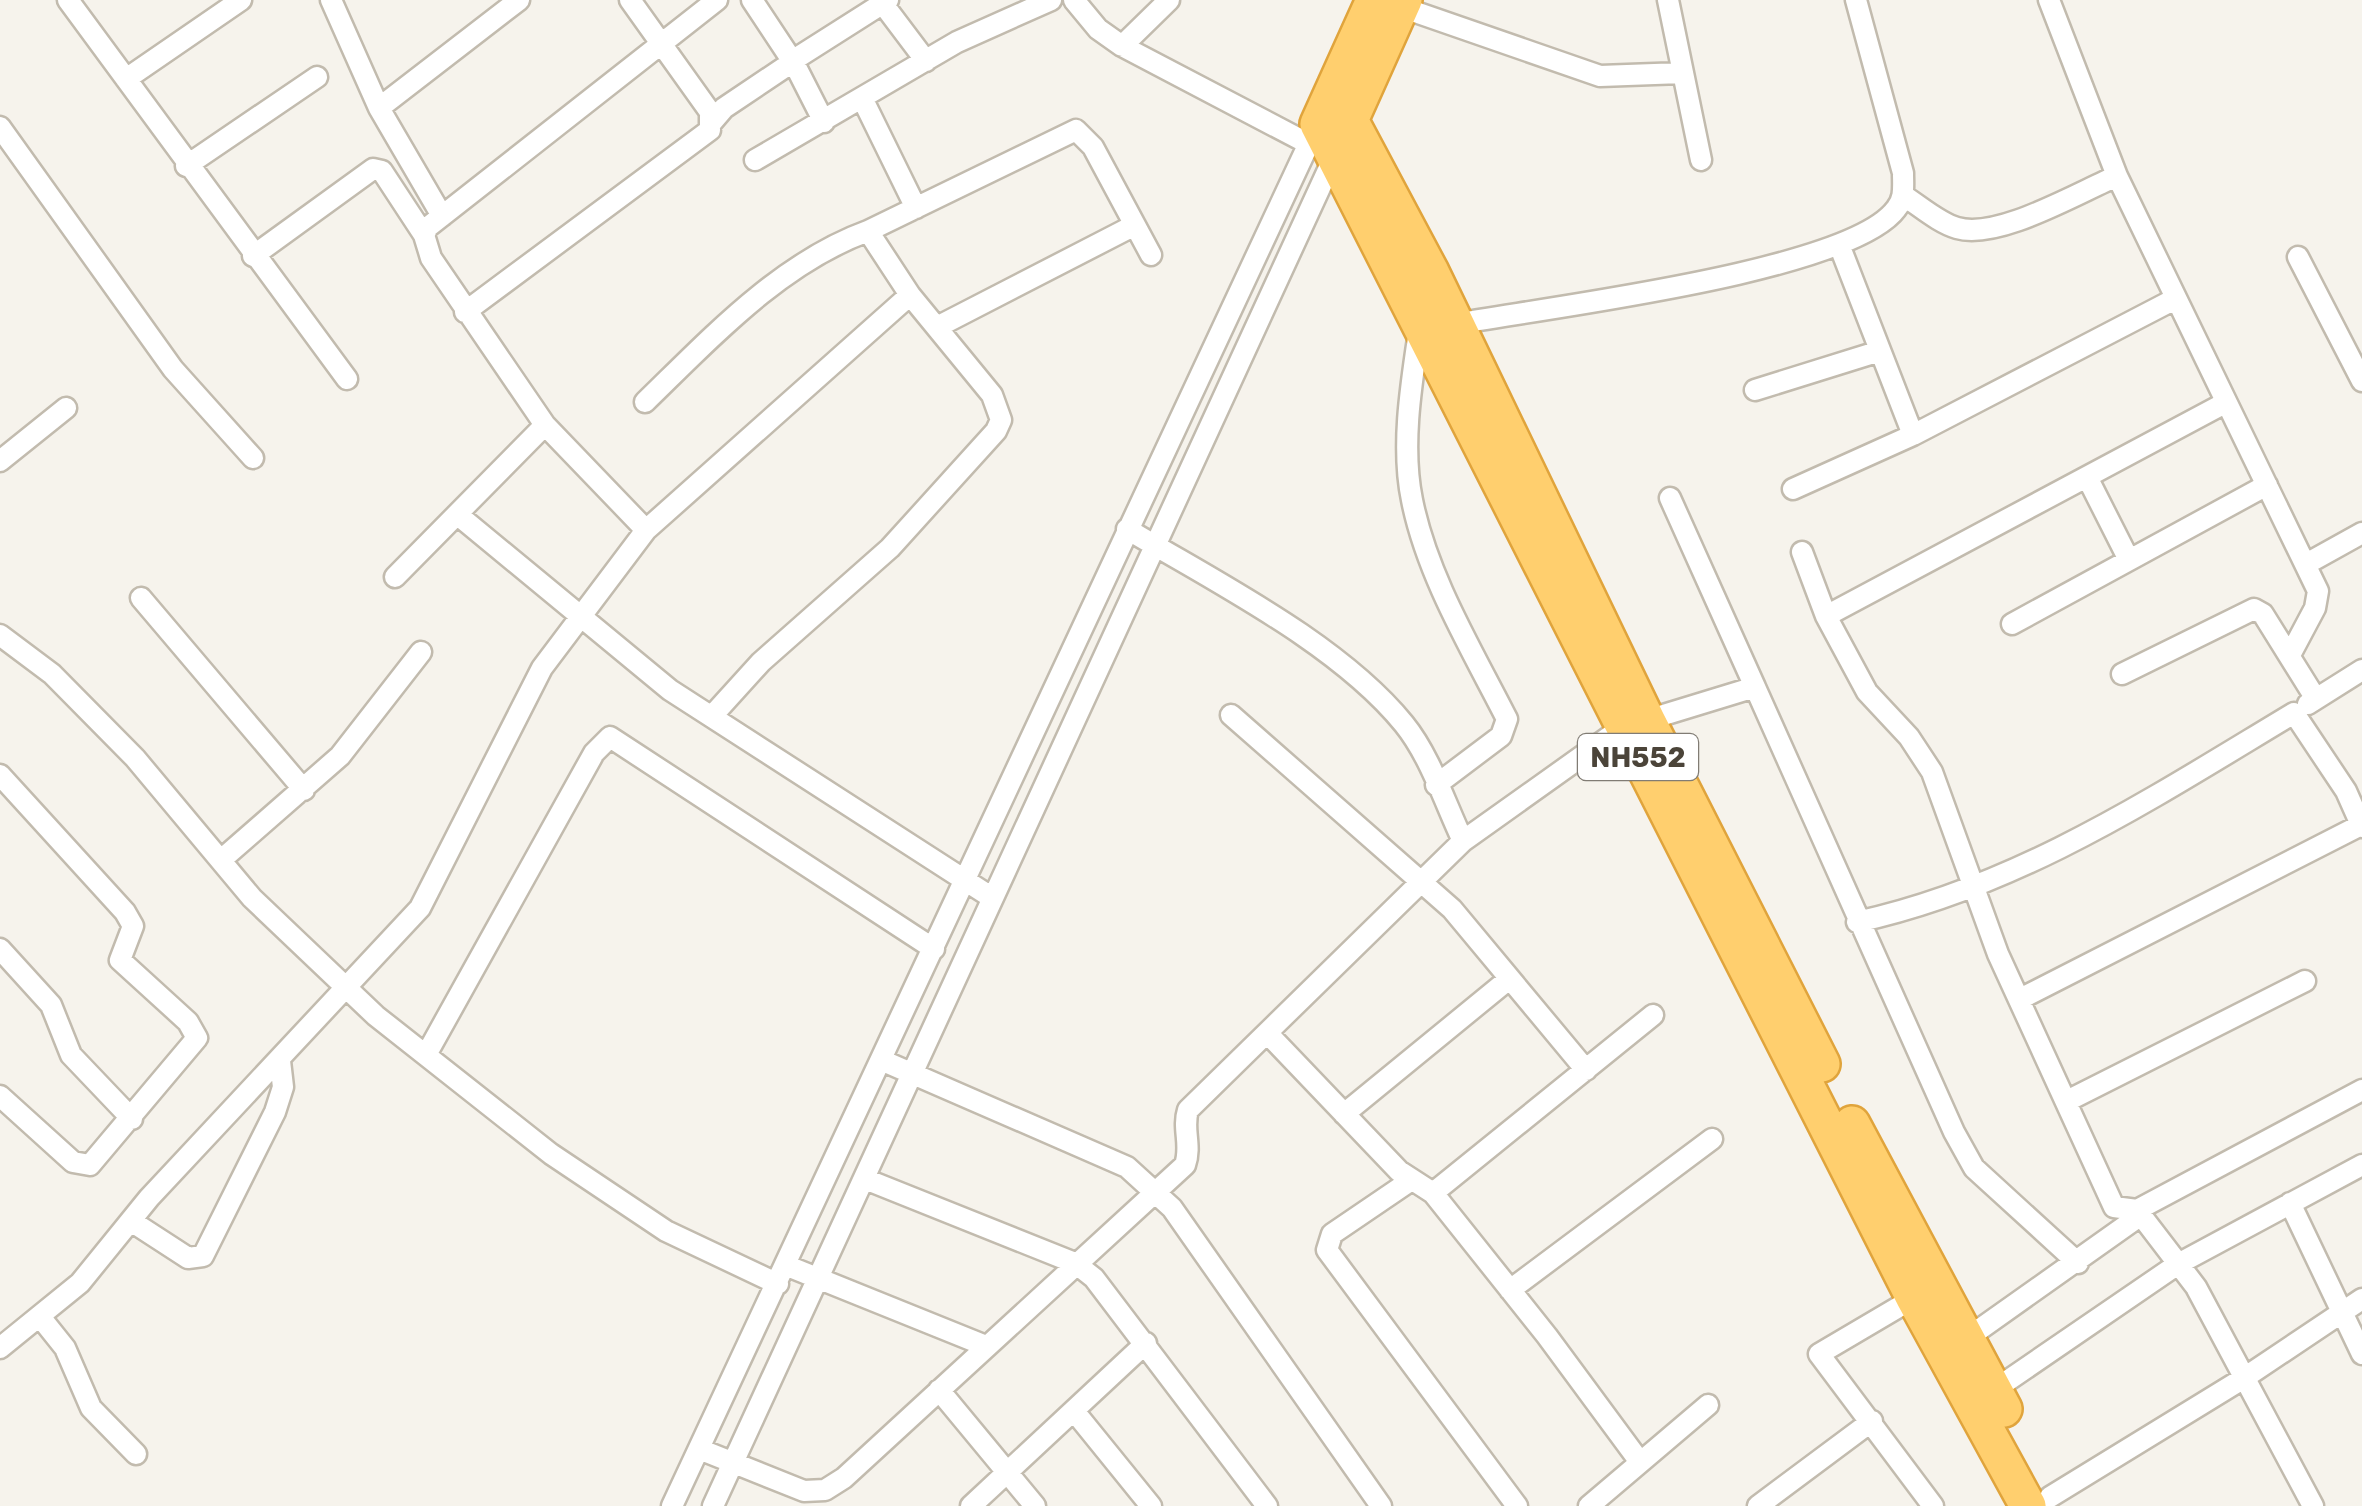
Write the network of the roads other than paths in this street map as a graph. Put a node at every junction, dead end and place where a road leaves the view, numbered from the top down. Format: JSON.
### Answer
{"nodes":[{"id":1,"x":68,"y":0,"type":"edge"},
{"id":2,"x":241,"y":0,"type":"edge"},
{"id":3,"x":331,"y":0,"type":"edge"},
{"id":4,"x":519,"y":0,"type":"edge"},
{"id":5,"x":630,"y":0,"type":"edge"},
{"id":6,"x":718,"y":0,"type":"edge"},
{"id":7,"x":752,"y":0,"type":"edge"},
{"id":8,"x":1052,"y":0,"type":"edge"},
{"id":9,"x":1074,"y":0,"type":"edge"},
{"id":10,"x":1169,"y":0,"type":"edge"},
{"id":11,"x":1668,"y":0,"type":"edge"},
{"id":12,"x":1856,"y":0,"type":"edge"},
{"id":13,"x":2049,"y":0,"type":"edge"},
{"id":14,"x":883,"y":1,"type":"edge"},
{"id":15,"x":1393,"y":2,"type":"edge"},
{"id":16,"x":661,"y":43,"type":"junction"},
{"id":17,"x":1122,"y":46,"type":"junction"},
{"id":18,"x":926,"y":61,"type":"junction"},
{"id":19,"x":794,"y":63,"type":"junction"},
{"id":20,"x":1682,"y":73,"type":"junction"},
{"id":21,"x":317,"y":76,"type":"dead end"},
{"id":22,"x":126,"y":80,"type":"junction"},
{"id":23,"x":863,"y":100,"type":"junction"},
{"id":24,"x":379,"y":108,"type":"junction"},
{"id":25,"x":712,"y":122,"type":"junction"},
{"id":26,"x":824,"y":122,"type":"junction"},
{"id":27,"x":0,"y":127,"type":"edge"},
{"id":28,"x":1329,"y":127,"type":"junction"},
{"id":29,"x":756,"y":160,"type":"dead end"},
{"id":30,"x":1701,"y":160,"type":"dead end"},
{"id":31,"x":186,"y":166,"type":"junction"},
{"id":32,"x":2116,"y":176,"type":"junction"},
{"id":33,"x":1904,"y":196,"type":"junction"},
{"id":34,"x":916,"y":208,"type":"junction"},
{"id":35,"x":442,"y":216,"type":"junction"},
{"id":36,"x":1135,"y":225,"type":"junction"},
{"id":37,"x":868,"y":231,"type":"junction"},
{"id":38,"x":424,"y":235,"type":"junction"},
{"id":39,"x":1840,"y":247,"type":"junction"},
{"id":40,"x":1151,"y":255,"type":"dead end"},
{"id":41,"x":253,"y":256,"type":"junction"},
{"id":42,"x":2298,"y":256,"type":"dead end"},
{"id":43,"x":910,"y":295,"type":"junction"},
{"id":44,"x":2175,"y":299,"type":"junction"},
{"id":45,"x":465,"y":312,"type":"junction"},
{"id":46,"x":1438,"y":322,"type":"junction"},
{"id":47,"x":937,"y":328,"type":"junction"},
{"id":48,"x":1880,"y":351,"type":"junction"},
{"id":49,"x":347,"y":379,"type":"dead end"},
{"id":50,"x":2362,"y":381,"type":"edge"},
{"id":51,"x":1756,"y":390,"type":"dead end"},
{"id":52,"x":645,"y":402,"type":"dead end"},
{"id":53,"x":2225,"y":404,"type":"junction"},
{"id":54,"x":66,"y":408,"type":"dead end"},
{"id":55,"x":545,"y":425,"type":"junction"},
{"id":56,"x":1913,"y":436,"type":"junction"},
{"id":57,"x":253,"y":458,"type":"dead end"},
{"id":58,"x":0,"y":461,"type":"edge"},
{"id":59,"x":2087,"y":477,"type":"junction"},
{"id":60,"x":2267,"y":484,"type":"junction"},
{"id":61,"x":1793,"y":489,"type":"dead end"},
{"id":62,"x":1670,"y":498,"type":"dead end"},
{"id":63,"x":458,"y":515,"type":"junction"},
{"id":64,"x":1127,"y":529,"type":"junction"},
{"id":65,"x":646,"y":530,"type":"junction"},
{"id":66,"x":2362,"y":533,"type":"edge"},
{"id":67,"x":1154,"y":545,"type":"junction"},
{"id":68,"x":1802,"y":552,"type":"dead end"},
{"id":69,"x":2129,"y":560,"type":"junction"},
{"id":70,"x":2308,"y":563,"type":"junction"},
{"id":71,"x":395,"y":577,"type":"dead end"},
{"id":72,"x":141,"y":598,"type":"dead end"},
{"id":73,"x":576,"y":616,"type":"junction"},
{"id":74,"x":1826,"y":616,"type":"junction"},
{"id":75,"x":2012,"y":624,"type":"dead end"},
{"id":76,"x":0,"y":634,"type":"edge"},
{"id":77,"x":420,"y":652,"type":"dead end"},
{"id":78,"x":2290,"y":655,"type":"junction"},
{"id":79,"x":2362,"y":670,"type":"edge"},
{"id":80,"x":2122,"y":674,"type":"dead end"},
{"id":81,"x":1755,"y":687,"type":"junction"},
{"id":82,"x":2316,"y":699,"type":"junction"},
{"id":83,"x":2294,"y":713,"type":"junction"},
{"id":84,"x":1231,"y":714,"type":"dead end"},
{"id":85,"x":712,"y":716,"type":"junction"},
{"id":86,"x":1635,"y":723,"type":"junction"},
{"id":87,"x":0,"y":775,"type":"edge"},
{"id":88,"x":1436,"y":784,"type":"junction"},
{"id":89,"x":304,"y":790,"type":"junction"},
{"id":90,"x":2362,"y":826,"type":"edge"},
{"id":91,"x":1463,"y":841,"type":"junction"},
{"id":92,"x":221,"y":860,"type":"junction"},
{"id":93,"x":1423,"y":882,"type":"junction"},
{"id":94,"x":965,"y":883,"type":"junction"},
{"id":95,"x":1972,"y":891,"type":"junction"},
{"id":96,"x":991,"y":897,"type":"junction"},
{"id":97,"x":1857,"y":922,"type":"junction"},
{"id":98,"x":934,"y":948,"type":"junction"},
{"id":99,"x":0,"y":949,"type":"edge"},
{"id":100,"x":1508,"y":980,"type":"junction"},
{"id":101,"x":2305,"y":980,"type":"dead end"},
{"id":102,"x":347,"y":989,"type":"junction"},
{"id":103,"x":2020,"y":999,"type":"junction"},
{"id":104,"x":1653,"y":1015,"type":"dead end"},
{"id":105,"x":1269,"y":1035,"type":"junction"},
{"id":106,"x":426,"y":1055,"type":"junction"},
{"id":107,"x":882,"y":1060,"type":"junction"},
{"id":108,"x":280,"y":1061,"type":"junction"},
{"id":109,"x":1586,"y":1070,"type":"junction"},
{"id":110,"x":910,"y":1073,"type":"junction"},
{"id":111,"x":2362,"y":1090,"type":"edge"},
{"id":112,"x":0,"y":1096,"type":"edge"},
{"id":113,"x":2067,"y":1101,"type":"junction"},
{"id":114,"x":1344,"y":1114,"type":"junction"},
{"id":115,"x":132,"y":1118,"type":"junction"},
{"id":116,"x":1712,"y":1139,"type":"dead end"},
{"id":117,"x":2362,"y":1165,"type":"edge"},
{"id":118,"x":864,"y":1179,"type":"junction"},
{"id":119,"x":1410,"y":1181,"type":"junction"},
{"id":120,"x":1157,"y":1192,"type":"junction"},
{"id":121,"x":1433,"y":1193,"type":"junction"},
{"id":122,"x":2290,"y":1204,"type":"junction"},
{"id":123,"x":2139,"y":1213,"type":"junction"},
{"id":124,"x":130,"y":1221,"type":"junction"},
{"id":125,"x":1075,"y":1263,"type":"junction"},
{"id":126,"x":2078,"y":1263,"type":"junction"},
{"id":127,"x":2178,"y":1264,"type":"junction"},
{"id":128,"x":781,"y":1275,"type":"junction"},
{"id":129,"x":820,"y":1280,"type":"junction"},
{"id":130,"x":1510,"y":1290,"type":"junction"},
{"id":131,"x":1914,"y":1298,"type":"junction"},
{"id":132,"x":2362,"y":1299,"type":"edge"},
{"id":133,"x":2342,"y":1315,"type":"junction"},
{"id":134,"x":41,"y":1318,"type":"junction"},
{"id":135,"x":1966,"y":1339,"type":"junction"},
{"id":136,"x":1146,"y":1343,"type":"junction"},
{"id":137,"x":986,"y":1346,"type":"junction"},
{"id":138,"x":0,"y":1348,"type":"edge"},
{"id":139,"x":2362,"y":1354,"type":"edge"},
{"id":140,"x":2244,"y":1378,"type":"junction"},
{"id":141,"x":939,"y":1390,"type":"junction"},
{"id":142,"x":1994,"y":1390,"type":"junction"},
{"id":143,"x":1708,"y":1405,"type":"dead end"},
{"id":144,"x":1074,"y":1411,"type":"junction"},
{"id":145,"x":1872,"y":1421,"type":"junction"},
{"id":146,"x":699,"y":1449,"type":"junction"},
{"id":147,"x":136,"y":1454,"type":"dead end"},
{"id":148,"x":1640,"y":1462,"type":"junction"},
{"id":149,"x":735,"y":1463,"type":"junction"},
{"id":150,"x":1008,"y":1473,"type":"junction"},
{"id":151,"x":2044,"y":1503,"type":"edge"},
{"id":152,"x":672,"y":1506,"type":"edge"},
{"id":153,"x":713,"y":1506,"type":"edge"},
{"id":154,"x":971,"y":1506,"type":"edge"},
{"id":155,"x":1035,"y":1506,"type":"edge"},
{"id":156,"x":1151,"y":1506,"type":"edge"},
{"id":157,"x":1267,"y":1506,"type":"edge"},
{"id":158,"x":1381,"y":1506,"type":"edge"},
{"id":159,"x":1516,"y":1506,"type":"edge"},
{"id":160,"x":1589,"y":1506,"type":"edge"},
{"id":161,"x":1758,"y":1506,"type":"edge"},
{"id":162,"x":1933,"y":1506,"type":"edge"},
{"id":163,"x":2313,"y":1506,"type":"edge"}],
"edges":[{"from":1,"to":22,"type":"street"},
{"from":2,"to":22,"type":"street"},
{"from":3,"to":24,"type":"street"},
{"from":4,"to":24,"type":"street"},
{"from":5,"to":16,"type":"street"},
{"from":6,"to":16,"type":"street"},
{"from":7,"to":19,"type":"street"},
{"from":8,"to":18,"type":"street"},
{"from":9,"to":17,"type":"street"},
{"from":10,"to":17,"type":"street"},
{"from":11,"to":20,"type":"street"},
{"from":12,"to":33,"type":"street"},
{"from":13,"to":32,"type":"street"},
{"from":14,"to":18,"type":"street"},
{"from":14,"to":19,"type":"street"},
{"from":15,"to":20,"type":"street"},
{"from":15,"to":28,"type":"highway"},
{"from":16,"to":25,"type":"street"},
{"from":16,"to":35,"type":"street"},
{"from":17,"to":28,"type":"street"},
{"from":18,"to":23,"type":"street"},
{"from":19,"to":25,"type":"street"},
{"from":19,"to":26,"type":"street"},
{"from":20,"to":30,"type":"street"},
{"from":21,"to":31,"type":"street"},
{"from":22,"to":31,"type":"street"},
{"from":23,"to":26,"type":"street"},
{"from":23,"to":34,"type":"street"},
{"from":24,"to":35,"type":"street"},
{"from":25,"to":45,"type":"street"},
{"from":26,"to":29,"type":"street"},
{"from":27,"to":57,"type":"street"},
{"from":28,"to":46,"type":"highway","number":"NH552"},
{"from":28,"to":64,"type":"street"},
{"from":28,"to":67,"type":"street"},
{"from":31,"to":41,"type":"street"},
{"from":32,"to":33,"type":"street"},
{"from":32,"to":44,"type":"street"},
{"from":33,"to":39,"type":"street"},
{"from":34,"to":36,"type":"street"},
{"from":34,"to":37,"type":"street"},
{"from":35,"to":38,"type":"street"},
{"from":36,"to":40,"type":"street"},
{"from":36,"to":47,"type":"street"},
{"from":37,"to":43,"type":"street"},
{"from":37,"to":52,"type":"street"},
{"from":38,"to":41,"type":"street"},
{"from":38,"to":45,"type":"street"},
{"from":39,"to":46,"type":"street"},
{"from":39,"to":48,"type":"street"},
{"from":41,"to":49,"type":"street"},
{"from":42,"to":50,"type":"street"},
{"from":43,"to":47,"type":"street"},
{"from":43,"to":65,"type":"street"},
{"from":44,"to":53,"type":"street"},
{"from":44,"to":56,"type":"street"},
{"from":45,"to":55,"type":"street"},
{"from":46,"to":86,"type":"highway","number":"NH552"},
{"from":46,"to":88,"type":"street"},
{"from":47,"to":85,"type":"street"},
{"from":48,"to":51,"type":"street"},
{"from":48,"to":56,"type":"street"},
{"from":53,"to":59,"type":"street"},
{"from":53,"to":60,"type":"street"},
{"from":54,"to":58,"type":"street"},
{"from":55,"to":63,"type":"street"},
{"from":55,"to":65,"type":"street"},
{"from":56,"to":61,"type":"street"},
{"from":59,"to":69,"type":"street"},
{"from":59,"to":74,"type":"street"},
{"from":60,"to":69,"type":"street"},
{"from":60,"to":70,"type":"street"},
{"from":62,"to":81,"type":"street"},
{"from":63,"to":71,"type":"street"},
{"from":63,"to":73,"type":"street"},
{"from":64,"to":67,"type":"street"},
{"from":64,"to":94,"type":"street"},
{"from":65,"to":73,"type":"street"},
{"from":66,"to":70,"type":"street"},
{"from":67,"to":88,"type":"street"},
{"from":67,"to":96,"type":"street"},
{"from":68,"to":74,"type":"street"},
{"from":69,"to":75,"type":"street"},
{"from":70,"to":78,"type":"street"},
{"from":72,"to":89,"type":"street"},
{"from":73,"to":85,"type":"street"},
{"from":73,"to":102,"type":"street"},
{"from":74,"to":95,"type":"street"},
{"from":76,"to":92,"type":"street"},
{"from":77,"to":89,"type":"street"},
{"from":78,"to":80,"type":"street"},
{"from":78,"to":82,"type":"street"},
{"from":79,"to":82,"type":"street"},
{"from":81,"to":86,"type":"street"},
{"from":81,"to":97,"type":"street"},
{"from":82,"to":83,"type":"street"},
{"from":83,"to":90,"type":"street"},
{"from":83,"to":95,"type":"street"},
{"from":84,"to":93,"type":"street"},
{"from":85,"to":94,"type":"street"},
{"from":86,"to":91,"type":"street"},
{"from":86,"to":131,"type":"highway","number":"NH552"},
{"from":86,"to":135,"type":"highway","number":"NH552"},
{"from":87,"to":115,"type":"street"},
{"from":88,"to":91,"type":"street"},
{"from":89,"to":92,"type":"street"},
{"from":90,"to":103,"type":"street"},
{"from":91,"to":93,"type":"street"},
{"from":92,"to":102,"type":"street"},
{"from":93,"to":100,"type":"street"},
{"from":93,"to":105,"type":"street"},
{"from":94,"to":96,"type":"street"},
{"from":94,"to":98,"type":"street"},
{"from":95,"to":97,"type":"street"},
{"from":95,"to":103,"type":"street"},
{"from":96,"to":110,"type":"street"},
{"from":97,"to":126,"type":"street"},
{"from":98,"to":106,"type":"street"},
{"from":98,"to":107,"type":"street"},
{"from":99,"to":115,"type":"street"},
{"from":100,"to":109,"type":"street"},
{"from":100,"to":114,"type":"street"},
{"from":101,"to":113,"type":"street"},
{"from":102,"to":106,"type":"street"},
{"from":102,"to":108,"type":"street"},
{"from":103,"to":113,"type":"street"},
{"from":104,"to":109,"type":"street"},
{"from":105,"to":114,"type":"street"},
{"from":105,"to":120,"type":"street"},
{"from":106,"to":128,"type":"street"},
{"from":107,"to":110,"type":"street"},
{"from":107,"to":128,"type":"street"},
{"from":108,"to":124,"type":"street"},
{"from":108,"to":124,"type":"street"},
{"from":109,"to":121,"type":"street"},
{"from":110,"to":118,"type":"street"},
{"from":110,"to":120,"type":"street"},
{"from":111,"to":123,"type":"street"},
{"from":112,"to":115,"type":"street"},
{"from":113,"to":123,"type":"street"},
{"from":114,"to":119,"type":"street"},
{"from":116,"to":130,"type":"street"},
{"from":117,"to":122,"type":"street"},
{"from":118,"to":125,"type":"street"},
{"from":118,"to":129,"type":"street"},
{"from":119,"to":121,"type":"street"},
{"from":119,"to":159,"type":"street"},
{"from":120,"to":125,"type":"street"},
{"from":120,"to":158,"type":"street"},
{"from":121,"to":130,"type":"street"},
{"from":122,"to":127,"type":"street"},
{"from":122,"to":133,"type":"street"},
{"from":123,"to":126,"type":"street"},
{"from":123,"to":127,"type":"street"},
{"from":124,"to":134,"type":"street"},
{"from":125,"to":136,"type":"street"},
{"from":125,"to":137,"type":"street"},
{"from":126,"to":135,"type":"street"},
{"from":127,"to":140,"type":"street"},
{"from":127,"to":142,"type":"street"},
{"from":128,"to":129,"type":"street"},
{"from":128,"to":146,"type":"street"},
{"from":129,"to":137,"type":"street"},
{"from":129,"to":149,"type":"street"},
{"from":130,"to":148,"type":"street"},
{"from":131,"to":145,"type":"street"},
{"from":131,"to":151,"type":"highway","number":"NH552"},
{"from":132,"to":133,"type":"street"},
{"from":133,"to":139,"type":"street"},
{"from":133,"to":140,"type":"street"},
{"from":134,"to":138,"type":"street"},
{"from":134,"to":147,"type":"street"},
{"from":135,"to":142,"type":"highway","number":"NH552"},
{"from":136,"to":144,"type":"street"},
{"from":136,"to":157,"type":"street"},
{"from":137,"to":141,"type":"street"},
{"from":140,"to":151,"type":"street"},
{"from":140,"to":163,"type":"street"},
{"from":141,"to":149,"type":"street"},
{"from":141,"to":150,"type":"street"},
{"from":142,"to":151,"type":"highway","number":"NH552"},
{"from":143,"to":148,"type":"street"},
{"from":144,"to":150,"type":"street"},
{"from":144,"to":156,"type":"street"},
{"from":145,"to":161,"type":"street"},
{"from":145,"to":162,"type":"street"},
{"from":146,"to":149,"type":"street"},
{"from":146,"to":152,"type":"street"},
{"from":148,"to":160,"type":"street"},
{"from":149,"to":153,"type":"street"},
{"from":150,"to":154,"type":"street"},
{"from":150,"to":155,"type":"street"}]}
